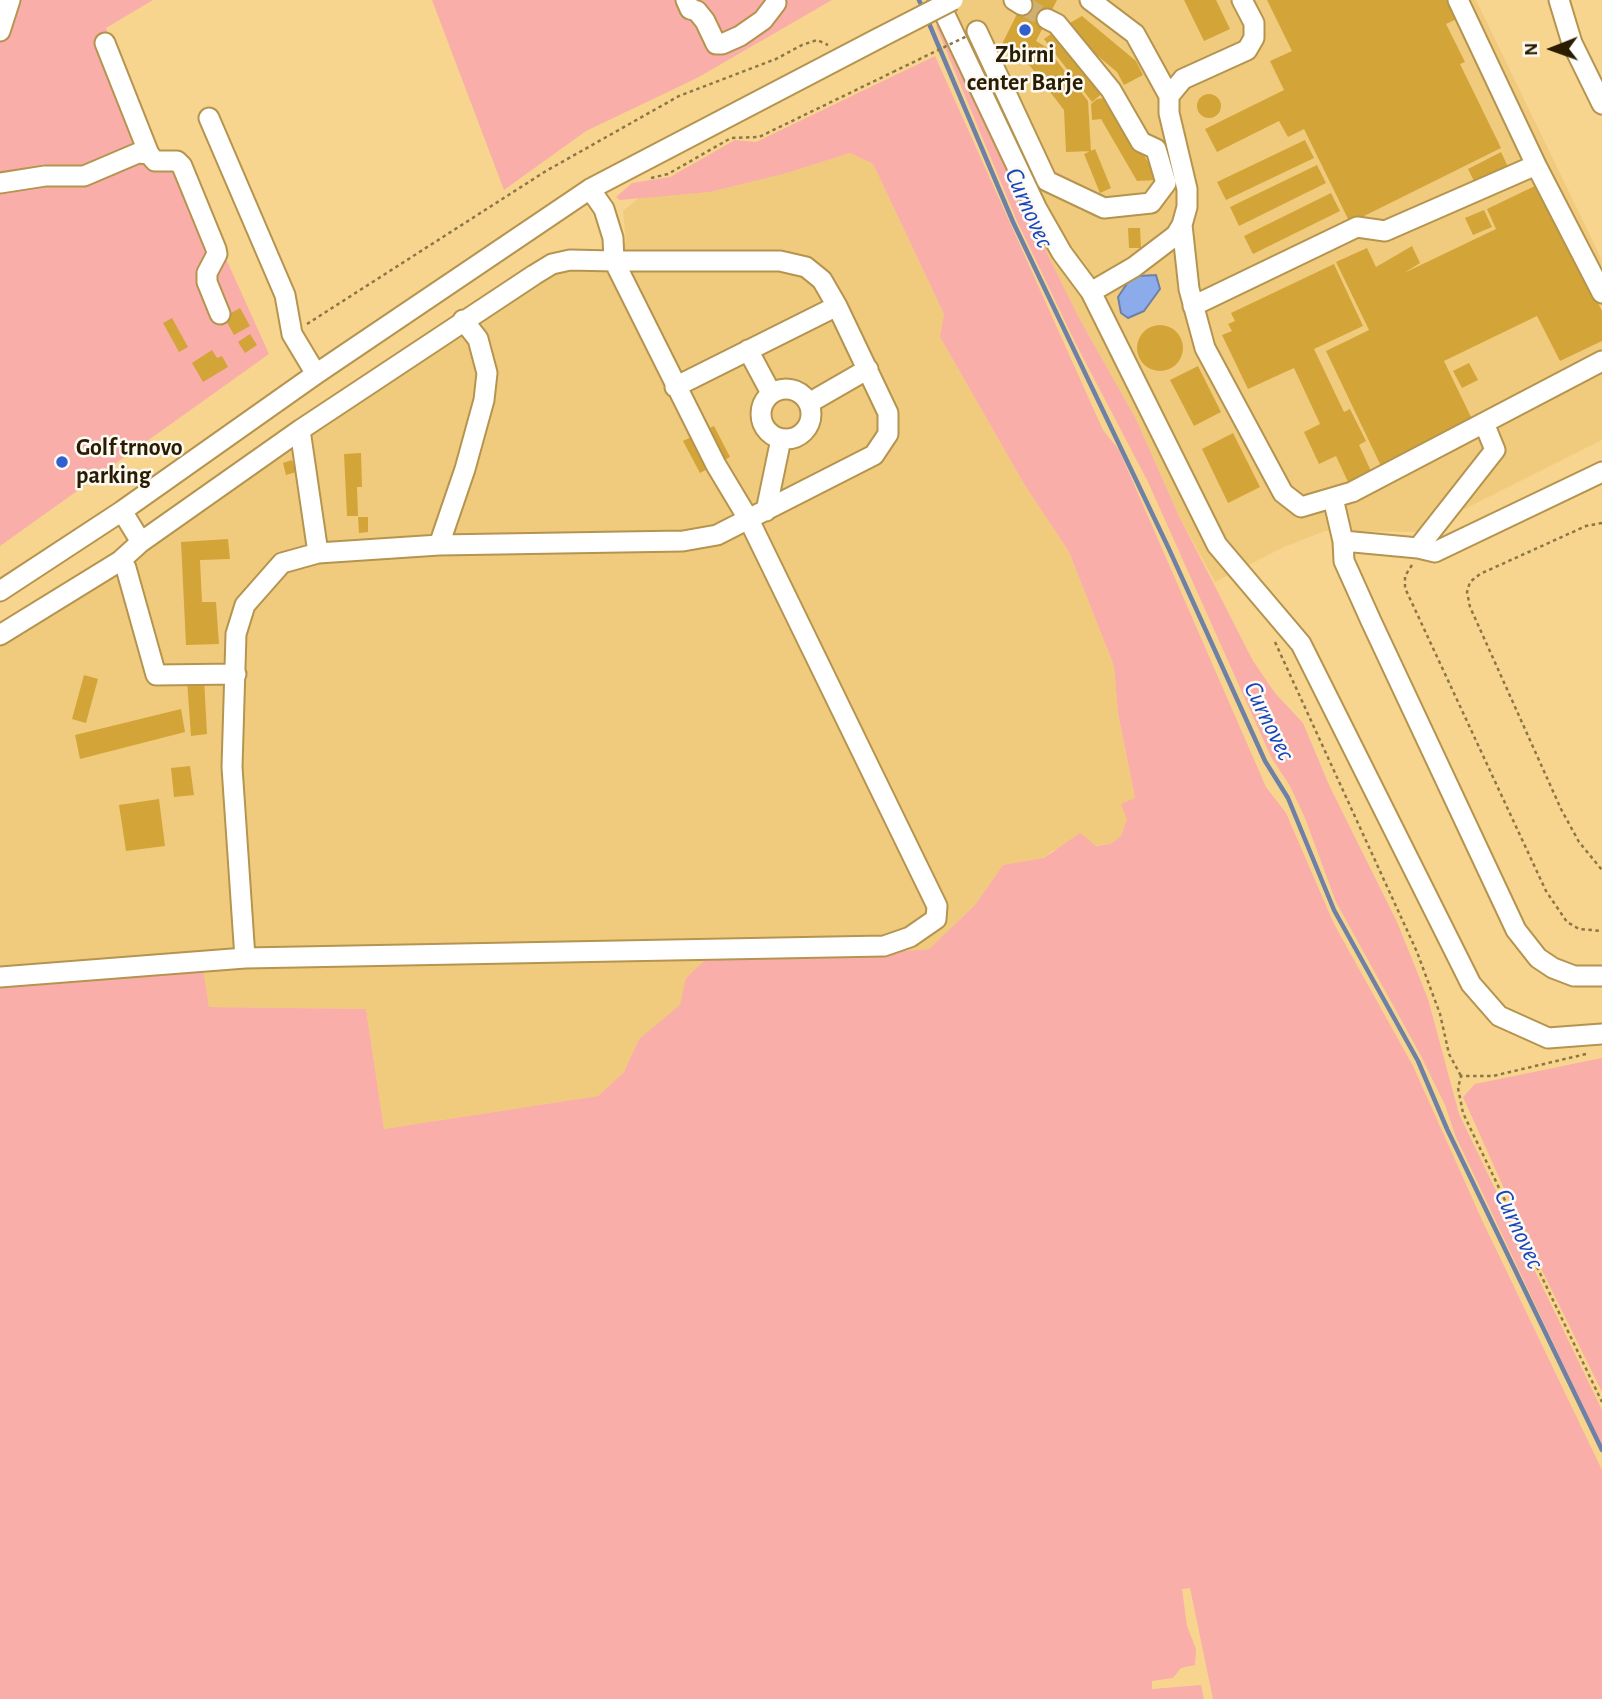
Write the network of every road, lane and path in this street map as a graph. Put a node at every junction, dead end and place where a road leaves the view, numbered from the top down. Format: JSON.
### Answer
{"nodes":[{"id":1,"x":10,"y":0,"type":"edge"},
{"id":2,"x":686,"y":0,"type":"edge"},
{"id":3,"x":939,"y":0,"type":"edge"},
{"id":4,"x":953,"y":0,"type":"edge"},
{"id":5,"x":1090,"y":0,"type":"edge"},
{"id":6,"x":1242,"y":0,"type":"edge"},
{"id":7,"x":1458,"y":0,"type":"edge"},
{"id":8,"x":1559,"y":0,"type":"edge"},
{"id":9,"x":776,"y":3,"type":"dead end"},
{"id":10,"x":1047,"y":19,"type":"tunnel mouth"},
{"id":11,"x":0,"y":31,"type":"edge"},
{"id":12,"x":972,"y":33,"type":"joint"},
{"id":13,"x":105,"y":43,"type":"dead end"},
{"id":14,"x":839,"y":58,"type":"junction"},
{"id":15,"x":1169,"y":96,"type":"junction"},
{"id":16,"x":1602,"y":104,"type":"edge"},
{"id":17,"x":209,"y":118,"type":"dead end"},
{"id":18,"x":149,"y":154,"type":"junction"},
{"id":19,"x":1535,"y":165,"type":"junction"},
{"id":20,"x":642,"y":178,"type":"dead end"},
{"id":21,"x":0,"y":183,"type":"edge"},
{"id":22,"x":590,"y":189,"type":"junction"},
{"id":23,"x":1182,"y":225,"type":"junction"},
{"id":24,"x":614,"y":261,"type":"junction"},
{"id":25,"x":1091,"y":292,"type":"junction"},
{"id":26,"x":1602,"y":293,"type":"edge"},
{"id":27,"x":837,"y":306,"type":"junction"},
{"id":28,"x":1193,"y":306,"type":"junction"},
{"id":29,"x":220,"y":314,"type":"dead end"},
{"id":30,"x":463,"y":320,"type":"junction"},
{"id":31,"x":292,"y":334,"type":"junction"},
{"id":32,"x":748,"y":350,"type":"junction"},
{"id":33,"x":1602,"y":361,"type":"edge"},
{"id":34,"x":868,"y":369,"type":"junction"},
{"id":35,"x":316,"y":374,"type":"junction"},
{"id":36,"x":675,"y":387,"type":"junction"},
{"id":37,"x":771,"y":394,"type":"junction"},
{"id":38,"x":809,"y":403,"type":"junction"},
{"id":39,"x":1484,"y":423,"type":"junction"},
{"id":40,"x":300,"y":430,"type":"junction"},
{"id":41,"x":781,"y":439,"type":"junction"},
{"id":42,"x":1602,"y":472,"type":"edge"},
{"id":43,"x":1333,"y":498,"type":"junction"},
{"id":44,"x":122,"y":511,"type":"junction"},
{"id":45,"x":758,"y":515,"type":"junction"},
{"id":46,"x":1602,"y":523,"type":"edge"},
{"id":47,"x":1343,"y":541,"type":"junction"},
{"id":48,"x":141,"y":542,"type":"junction"},
{"id":49,"x":439,"y":545,"type":"junction"},
{"id":50,"x":1422,"y":549,"type":"junction"},
{"id":51,"x":318,"y":553,"type":"junction"},
{"id":52,"x":120,"y":561,"type":"junction"},
{"id":53,"x":0,"y":591,"type":"edge"},
{"id":54,"x":0,"y":635,"type":"edge"},
{"id":55,"x":1288,"y":673,"type":"dead end"},
{"id":56,"x":236,"y":674,"type":"junction"},
{"id":57,"x":1602,"y":870,"type":"edge"},
{"id":58,"x":1602,"y":932,"type":"edge"},
{"id":59,"x":245,"y":958,"type":"junction"},
{"id":60,"x":1602,"y":976,"type":"edge"},
{"id":61,"x":0,"y":977,"type":"edge"},
{"id":62,"x":1602,"y":1034,"type":"edge"},
{"id":63,"x":1590,"y":1053,"type":"dead end"},
{"id":64,"x":1461,"y":1076,"type":"junction"},
{"id":65,"x":1602,"y":1402,"type":"edge"}],
"edges":[{"from":1,"to":11,"type":"lane"},
{"from":2,"to":9,"type":"lane"},
{"from":3,"to":25,"type":"lane"},
{"from":4,"to":14,"type":"lane","bridge":true},
{"from":5,"to":15,"type":"lane"},
{"from":6,"to":15,"type":"lane"},
{"from":7,"to":19,"type":"lane"},
{"from":8,"to":16,"type":"lane"},
{"from":10,"to":12,"type":"lane"},
{"from":12,"to":20,"type":"path","bridge":true},
{"from":13,"to":18,"type":"lane"},
{"from":14,"to":22,"type":"lane"},
{"from":14,"to":31,"type":"path"},
{"from":15,"to":23,"type":"lane"},
{"from":17,"to":31,"type":"lane"},
{"from":18,"to":21,"type":"lane"},
{"from":18,"to":29,"type":"lane"},
{"from":19,"to":26,"type":"lane"},
{"from":19,"to":28,"type":"lane"},
{"from":22,"to":24,"type":"lane"},
{"from":22,"to":35,"type":"lane"},
{"from":23,"to":25,"type":"lane"},
{"from":23,"to":28,"type":"lane"},
{"from":24,"to":27,"type":"lane"},
{"from":24,"to":30,"type":"lane"},
{"from":24,"to":36,"type":"lane"},
{"from":25,"to":62,"type":"lane"},
{"from":27,"to":32,"type":"lane"},
{"from":27,"to":34,"type":"lane"},
{"from":28,"to":43,"type":"lane"},
{"from":30,"to":40,"type":"lane"},
{"from":30,"to":49,"type":"lane"},
{"from":31,"to":35,"type":"lane"},
{"from":32,"to":36,"type":"lane"},
{"from":32,"to":37,"type":"lane"},
{"from":33,"to":39,"type":"lane"},
{"from":34,"to":38,"type":"lane"},
{"from":34,"to":45,"type":"lane"},
{"from":35,"to":44,"type":"lane"},
{"from":36,"to":45,"type":"lane"},
{"from":37,"to":38,"type":"lane"},
{"from":37,"to":41,"type":"lane"},
{"from":38,"to":41,"type":"lane"},
{"from":39,"to":43,"type":"lane"},
{"from":39,"to":50,"type":"lane"},
{"from":40,"to":48,"type":"lane"},
{"from":40,"to":51,"type":"lane"},
{"from":41,"to":45,"type":"lane"},
{"from":42,"to":50,"type":"lane"},
{"from":43,"to":47,"type":"lane"},
{"from":44,"to":48,"type":"lane"},
{"from":44,"to":53,"type":"lane"},
{"from":45,"to":49,"type":"lane"},
{"from":45,"to":59,"type":"lane"},
{"from":46,"to":57,"type":"path"},
{"from":47,"to":50,"type":"lane"},
{"from":47,"to":60,"type":"lane"},
{"from":48,"to":52,"type":"lane"},
{"from":49,"to":51,"type":"lane"},
{"from":50,"to":58,"type":"path"},
{"from":51,"to":56,"type":"lane"},
{"from":52,"to":54,"type":"lane"},
{"from":52,"to":56,"type":"lane"},
{"from":55,"to":64,"type":"path"},
{"from":56,"to":59,"type":"lane"},
{"from":59,"to":61,"type":"lane"},
{"from":63,"to":64,"type":"path"},
{"from":64,"to":65,"type":"path"}]}
